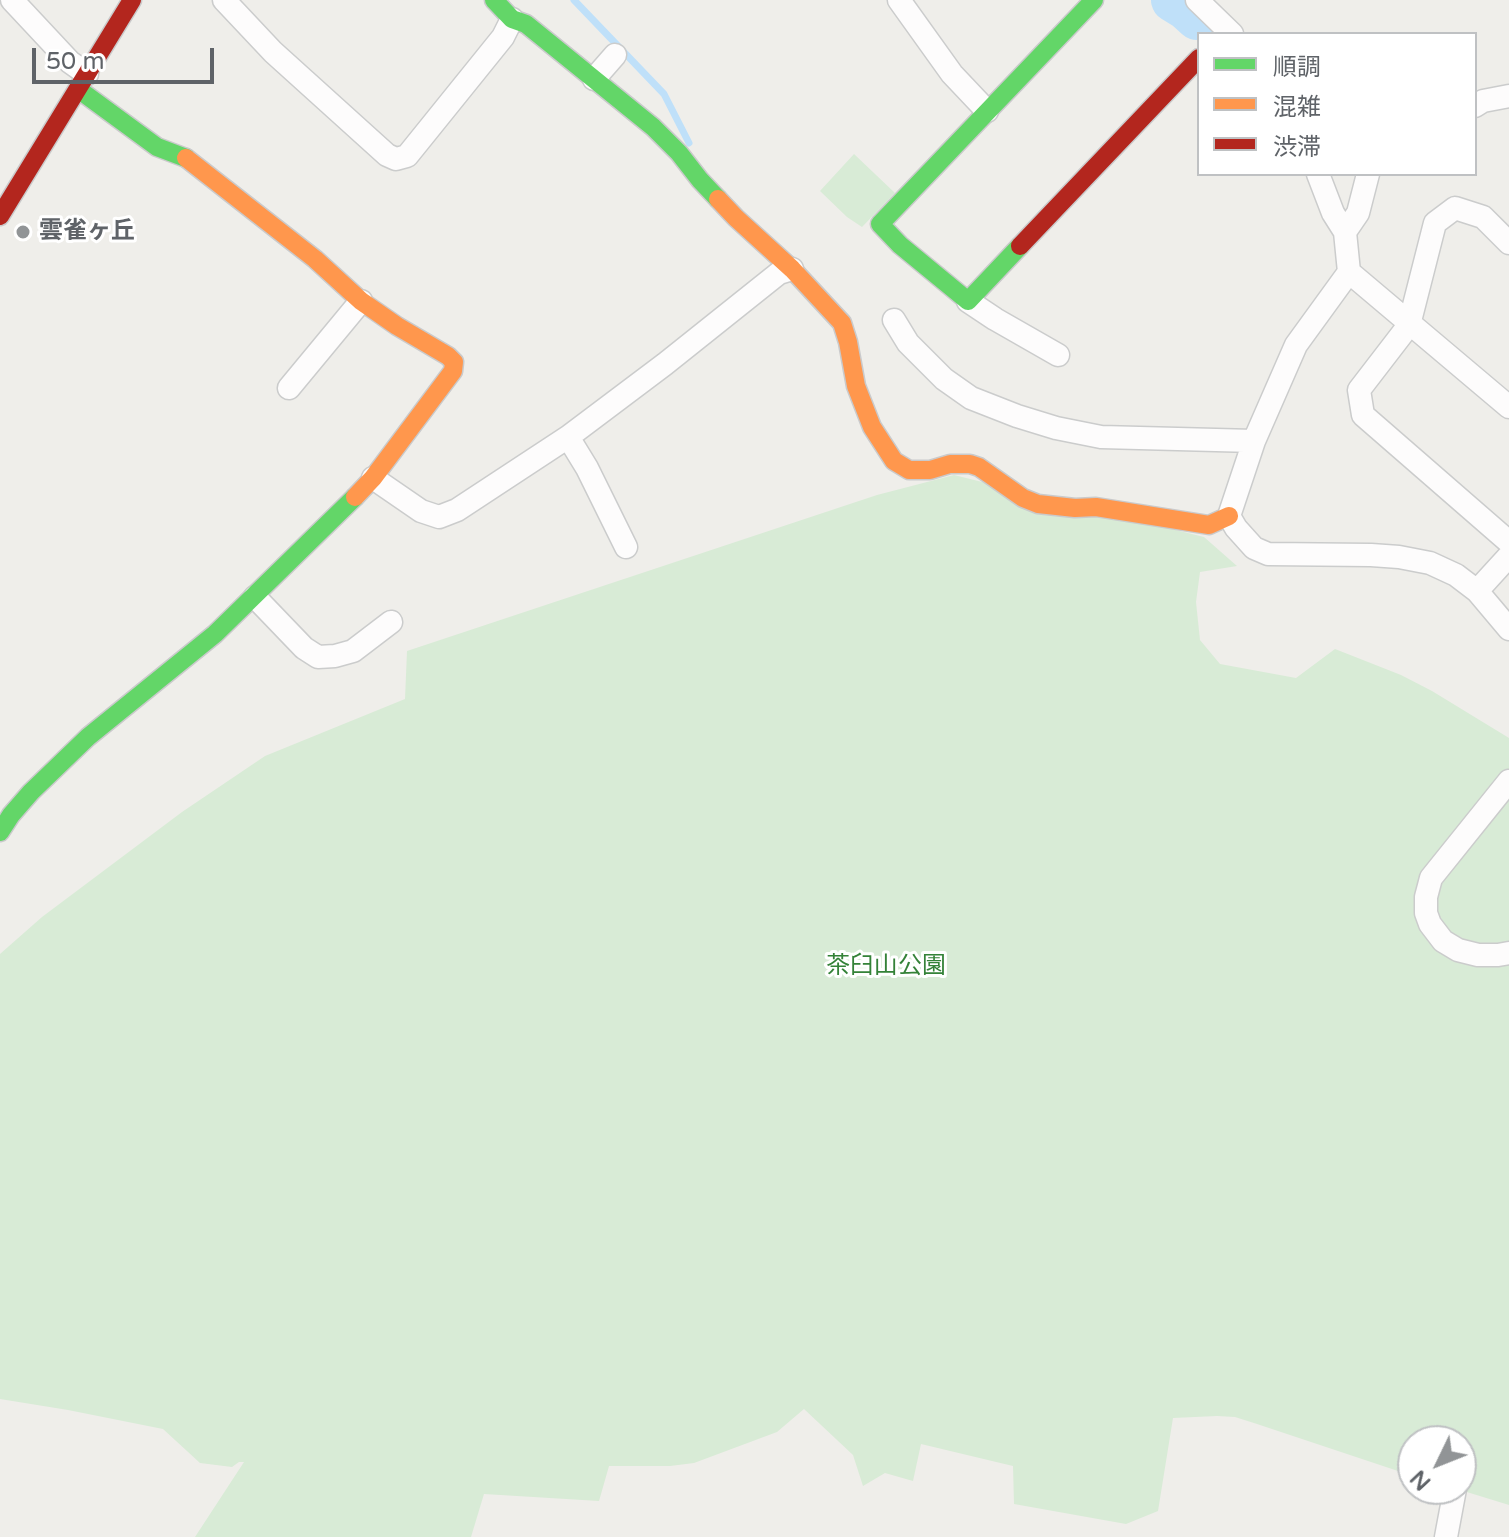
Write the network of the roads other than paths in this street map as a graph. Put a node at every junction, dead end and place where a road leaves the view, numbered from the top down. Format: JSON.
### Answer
{"nodes":[{"id":1,"x":12,"y":0,"type":"edge"},
{"id":2,"x":132,"y":0,"type":"edge"},
{"id":3,"x":224,"y":0,"type":"edge"},
{"id":4,"x":494,"y":0,"type":"edge"},
{"id":5,"x":899,"y":0,"type":"edge"},
{"id":6,"x":1094,"y":0,"type":"edge"},
{"id":7,"x":1197,"y":0,"type":"edge"},
{"id":8,"x":512,"y":19,"type":"junction"},
{"id":9,"x":1227,"y":32,"type":"edge"},
{"id":10,"x":615,"y":55,"type":"dead end"},
{"id":11,"x":1197,"y":60,"type":"edge"},
{"id":12,"x":594,"y":79,"type":"junction"},
{"id":13,"x":82,"y":82,"type":"junction"},
{"id":14,"x":1509,"y":96,"type":"edge"},
{"id":15,"x":1477,"y":105,"type":"edge"},
{"id":16,"x":987,"y":111,"type":"junction"},
{"id":17,"x":1319,"y":176,"type":"edge"},
{"id":18,"x":1367,"y":176,"type":"edge"},
{"id":19,"x":0,"y":216,"type":"edge"},
{"id":20,"x":1345,"y":232,"type":"junction"},
{"id":21,"x":1509,"y":243,"type":"edge"},
{"id":22,"x":792,"y":269,"type":"junction"},
{"id":23,"x":1349,"y":272,"type":"junction"},
{"id":24,"x":361,"y":301,"type":"junction"},
{"id":25,"x":968,"y":301,"type":"junction"},
{"id":26,"x":894,"y":320,"type":"dead end"},
{"id":27,"x":1409,"y":325,"type":"junction"},
{"id":28,"x":1058,"y":355,"type":"dead end"},
{"id":29,"x":289,"y":388,"type":"dead end"},
{"id":30,"x":1509,"y":407,"type":"edge"},
{"id":31,"x":568,"y":437,"type":"junction"},
{"id":32,"x":1254,"y":441,"type":"junction"},
{"id":33,"x":373,"y":478,"type":"junction"},
{"id":34,"x":1229,"y":516,"type":"junction"},
{"id":35,"x":1509,"y":542,"type":"edge"},
{"id":36,"x":626,"y":547,"type":"dead end"},
{"id":37,"x":1509,"y":556,"type":"edge"},
{"id":38,"x":1477,"y":591,"type":"junction"},
{"id":39,"x":255,"y":597,"type":"junction"},
{"id":40,"x":391,"y":622,"type":"dead end"},
{"id":41,"x":1509,"y":629,"type":"edge"},
{"id":42,"x":1509,"y":781,"type":"edge"},
{"id":43,"x":0,"y":832,"type":"edge"},
{"id":44,"x":1509,"y":953,"type":"edge"},
{"id":45,"x":1452,"y":1505,"type":"edge"},
{"id":46,"x":1446,"y":1537,"type":"edge"}],
"edges":[{"from":1,"to":13,"type":"street"},
{"from":2,"to":13,"type":"main road"},
{"from":3,"to":8,"type":"street"},
{"from":4,"to":8,"type":"main road"},
{"from":5,"to":16,"type":"street"},
{"from":6,"to":16,"type":"main road"},
{"from":7,"to":9,"type":"street"},
{"from":8,"to":12,"type":"main road"},
{"from":10,"to":12,"type":"street"},
{"from":11,"to":25,"type":"main road"},
{"from":12,"to":22,"type":"main road"},
{"from":13,"to":19,"type":"main road"},
{"from":13,"to":24,"type":"main road"},
{"from":14,"to":15,"type":"street"},
{"from":16,"to":25,"type":"main road"},
{"from":17,"to":20,"type":"street"},
{"from":18,"to":20,"type":"street"},
{"from":20,"to":23,"type":"street"},
{"from":21,"to":27,"type":"street"},
{"from":22,"to":31,"type":"street"},
{"from":22,"to":34,"type":"main road"},
{"from":23,"to":27,"type":"street"},
{"from":23,"to":32,"type":"street"},
{"from":24,"to":29,"type":"street"},
{"from":24,"to":33,"type":"main road"},
{"from":25,"to":28,"type":"street"},
{"from":26,"to":32,"type":"street"},
{"from":27,"to":30,"type":"street"},
{"from":27,"to":35,"type":"street"},
{"from":31,"to":33,"type":"street"},
{"from":31,"to":36,"type":"street"},
{"from":32,"to":34,"type":"street"},
{"from":33,"to":39,"type":"main road"},
{"from":34,"to":38,"type":"street"},
{"from":37,"to":38,"type":"street"},
{"from":38,"to":41,"type":"street"},
{"from":39,"to":40,"type":"street"},
{"from":39,"to":43,"type":"main road"},
{"from":42,"to":44,"type":"street"},
{"from":45,"to":46,"type":"street"}]}
